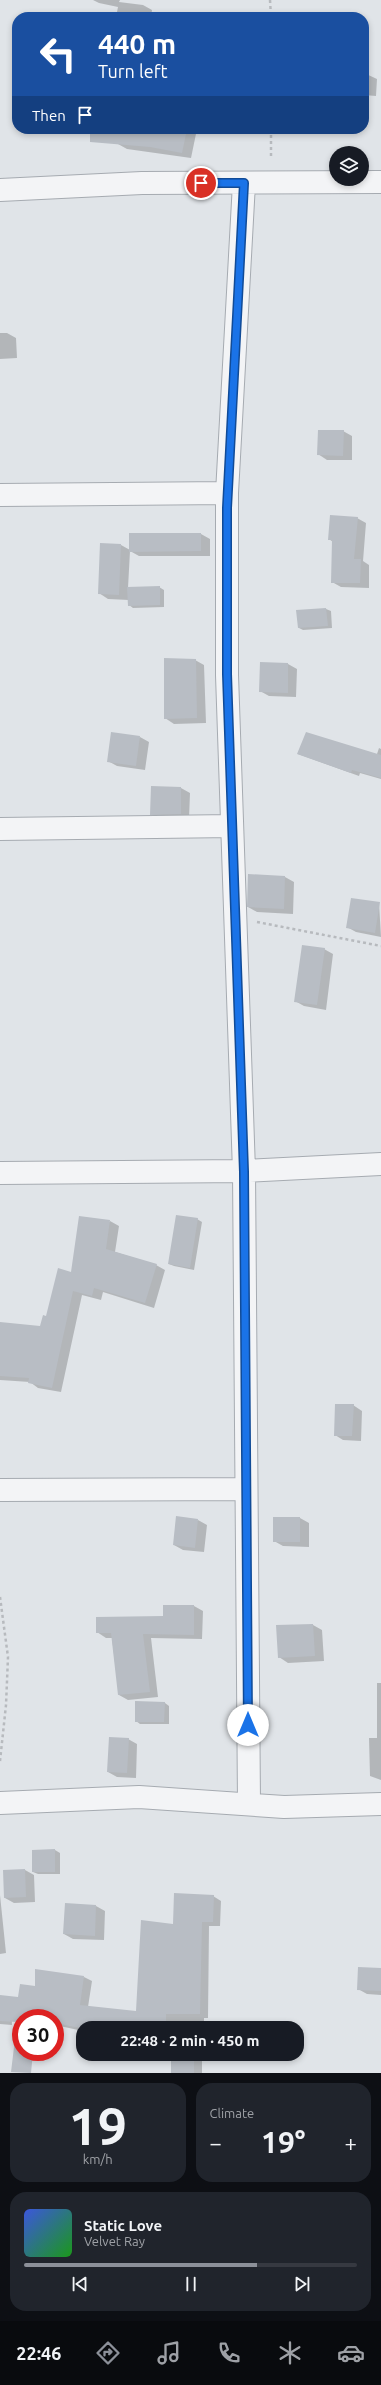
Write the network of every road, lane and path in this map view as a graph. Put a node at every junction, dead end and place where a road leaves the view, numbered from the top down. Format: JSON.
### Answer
{"nodes":[{"id":1,"x":270,"y":0,"type":"edge"},
{"id":2,"x":270,"y":12,"type":"edge"},
{"id":3,"x":271,"y":134,"type":"edge"},
{"id":4,"x":271,"y":182,"type":"junction"},
{"id":5,"x":381,"y":182,"type":"edge"},
{"id":6,"x":244,"y":183,"type":"junction"},
{"id":7,"x":0,"y":190,"type":"edge"},
{"id":8,"x":227,"y":493,"type":"junction"},
{"id":9,"x":0,"y":495,"type":"edge"},
{"id":10,"x":232,"y":826,"type":"junction"},
{"id":11,"x":0,"y":829,"type":"edge"},
{"id":12,"x":235,"y":920,"type":"junction"},
{"id":13,"x":381,"y":946,"type":"edge"},
{"id":14,"x":381,"y":1164,"type":"edge"},
{"id":15,"x":244,"y":1172,"type":"junction"},
{"id":16,"x":0,"y":1173,"type":"edge"},
{"id":17,"x":246,"y":1489,"type":"junction"},
{"id":18,"x":0,"y":1490,"type":"edge"},
{"id":19,"x":0,"y":1597,"type":"edge"},
{"id":20,"x":0,"y":1761,"type":"edge"},
{"id":21,"x":0,"y":1803,"type":"edge"},
{"id":22,"x":249,"y":1804,"type":"junction"},
{"id":23,"x":381,"y":1804,"type":"edge"}],
"edges":[{"from":1,"to":2,"type":"path"},
{"from":3,"to":4,"type":"path"},
{"from":4,"to":5,"type":"street"},
{"from":4,"to":6,"type":"street"},
{"from":6,"to":7,"type":"street"},
{"from":6,"to":8,"type":"street"},
{"from":8,"to":9,"type":"street"},
{"from":8,"to":10,"type":"street"},
{"from":10,"to":11,"type":"street"},
{"from":10,"to":12,"type":"street"},
{"from":12,"to":13,"type":"path"},
{"from":12,"to":15,"type":"street"},
{"from":14,"to":15,"type":"street"},
{"from":15,"to":16,"type":"street"},
{"from":15,"to":17,"type":"street"},
{"from":17,"to":18,"type":"street"},
{"from":17,"to":22,"type":"street"},
{"from":19,"to":20,"type":"path"},
{"from":21,"to":22,"type":"street"},
{"from":22,"to":23,"type":"street"}]}
